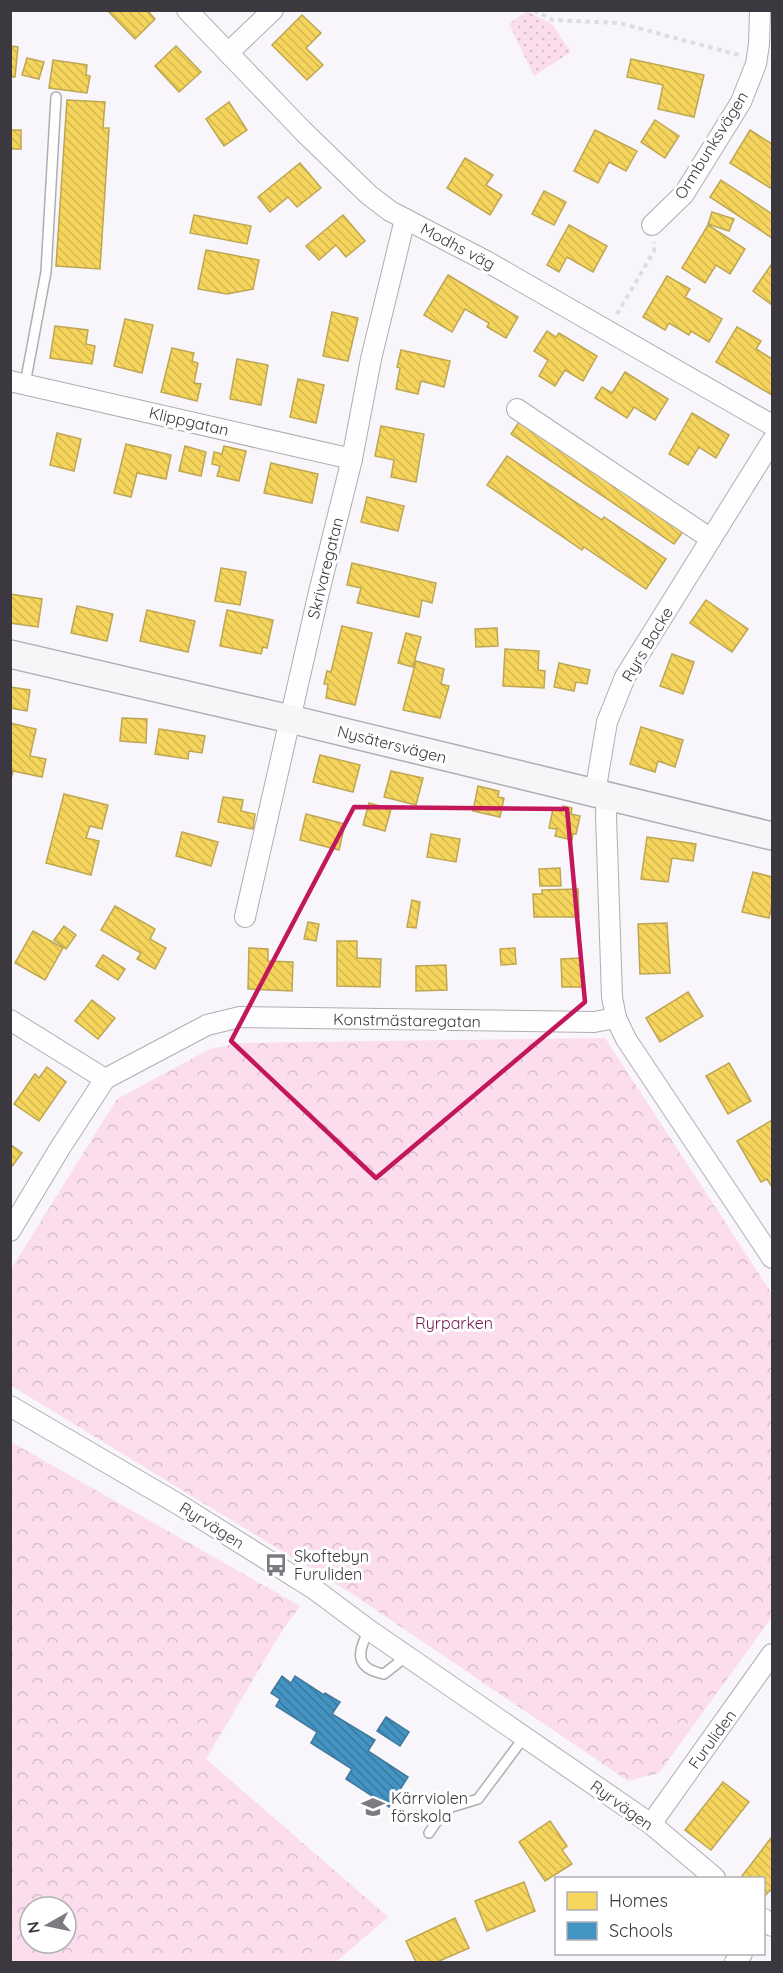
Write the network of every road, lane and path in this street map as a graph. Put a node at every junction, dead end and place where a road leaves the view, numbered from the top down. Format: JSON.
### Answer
{"nodes":[{"id":1,"x":187,"y":10,"type":"edge"},
{"id":2,"x":273,"y":10,"type":"edge"},
{"id":3,"x":534,"y":10,"type":"edge"},
{"id":4,"x":760,"y":10,"type":"edge"},
{"id":5,"x":228,"y":53,"type":"junction"},
{"id":6,"x":756,"y":64,"type":"junction"},
{"id":7,"x":56,"y":98,"type":"dead end"},
{"id":8,"x":405,"y":219,"type":"junction"},
{"id":9,"x":652,"y":225,"type":"joint"},
{"id":10,"x":607,"y":330,"type":"junction"},
{"id":11,"x":18,"y":382,"type":"edge"},
{"id":12,"x":517,"y":409,"type":"dead end"},
{"id":13,"x":772,"y":425,"type":"edge"},
{"id":14,"x":772,"y":441,"type":"edge"},
{"id":15,"x":352,"y":459,"type":"junction"},
{"id":16,"x":711,"y":539,"type":"junction"},
{"id":17,"x":10,"y":654,"type":"edge"},
{"id":18,"x":291,"y":719,"type":"junction"},
{"id":19,"x":601,"y":794,"type":"junction"},
{"id":20,"x":772,"y":836,"type":"edge"},
{"id":21,"x":245,"y":917,"type":"dead end"},
{"id":22,"x":616,"y":1018,"type":"junction"},
{"id":23,"x":10,"y":1020,"type":"edge"},
{"id":24,"x":105,"y":1079,"type":"junction"},
{"id":25,"x":10,"y":1231,"type":"edge"},
{"id":26,"x":772,"y":1258,"type":"edge"},
{"id":27,"x":10,"y":1406,"type":"edge"},
{"id":28,"x":369,"y":1630,"type":"junction"},
{"id":29,"x":404,"y":1653,"type":"junction"},
{"id":30,"x":772,"y":1654,"type":"edge"},
{"id":31,"x":525,"y":1737,"type":"junction"},
{"id":32,"x":651,"y":1824,"type":"junction"},
{"id":33,"x":429,"y":1833,"type":"dead end"},
{"id":34,"x":714,"y":1877,"type":"edge"}],
"edges":[{"from":1,"to":5,"type":"street","name":"Modhs väg"},
{"from":2,"to":5,"type":"street"},
{"from":3,"to":6,"type":"path"},
{"from":4,"to":6,"type":"street","name":"Ormbunksvägen"},
{"from":5,"to":8,"type":"street","name":"Modhs väg"},
{"from":6,"to":9,"type":"street","name":"Ormbunksvägen"},
{"from":7,"to":11,"type":"lane","name":"Klippgatan"},
{"from":8,"to":10,"type":"street","name":"Modhs väg"},
{"from":8,"to":15,"type":"street","name":"Skrivaregatan"},
{"from":9,"to":10,"type":"path"},
{"from":10,"to":13,"type":"street","name":"Modhs väg"},
{"from":11,"to":15,"type":"street","name":"Klippgatan"},
{"from":12,"to":16,"type":"street"},
{"from":14,"to":16,"type":"street","name":"Ryrs Backe"},
{"from":15,"to":18,"type":"street","name":"Skrivaregatan"},
{"from":16,"to":19,"type":"street","name":"Ryrs Backe"},
{"from":17,"to":18,"type":"street","name":"Nysätersvägen"},
{"from":18,"to":19,"type":"street","name":"Nysätersvägen"},
{"from":18,"to":21,"type":"street","name":"Skrivaregatan"},
{"from":19,"to":20,"type":"street","name":"Nysätersvägen"},
{"from":19,"to":22,"type":"street","name":"Ryrs Backe"},
{"from":22,"to":24,"type":"street","name":"Konstmästaregatan"},
{"from":22,"to":26,"type":"street"},
{"from":23,"to":24,"type":"street"},
{"from":24,"to":25,"type":"street","name":"Konstmästaregatan"},
{"from":27,"to":28,"type":"street","name":"Ryrvägen"},
{"from":28,"to":29,"type":"street","name":"Ryrvägen"},
{"from":28,"to":29,"type":"lane"},
{"from":29,"to":31,"type":"street","name":"Ryrvägen"},
{"from":30,"to":32,"type":"street","name":"Furuliden"},
{"from":31,"to":32,"type":"street","name":"Ryrvägen"},
{"from":31,"to":33,"type":"lane"},
{"from":32,"to":34,"type":"street","name":"Ryrvägen"}]}
